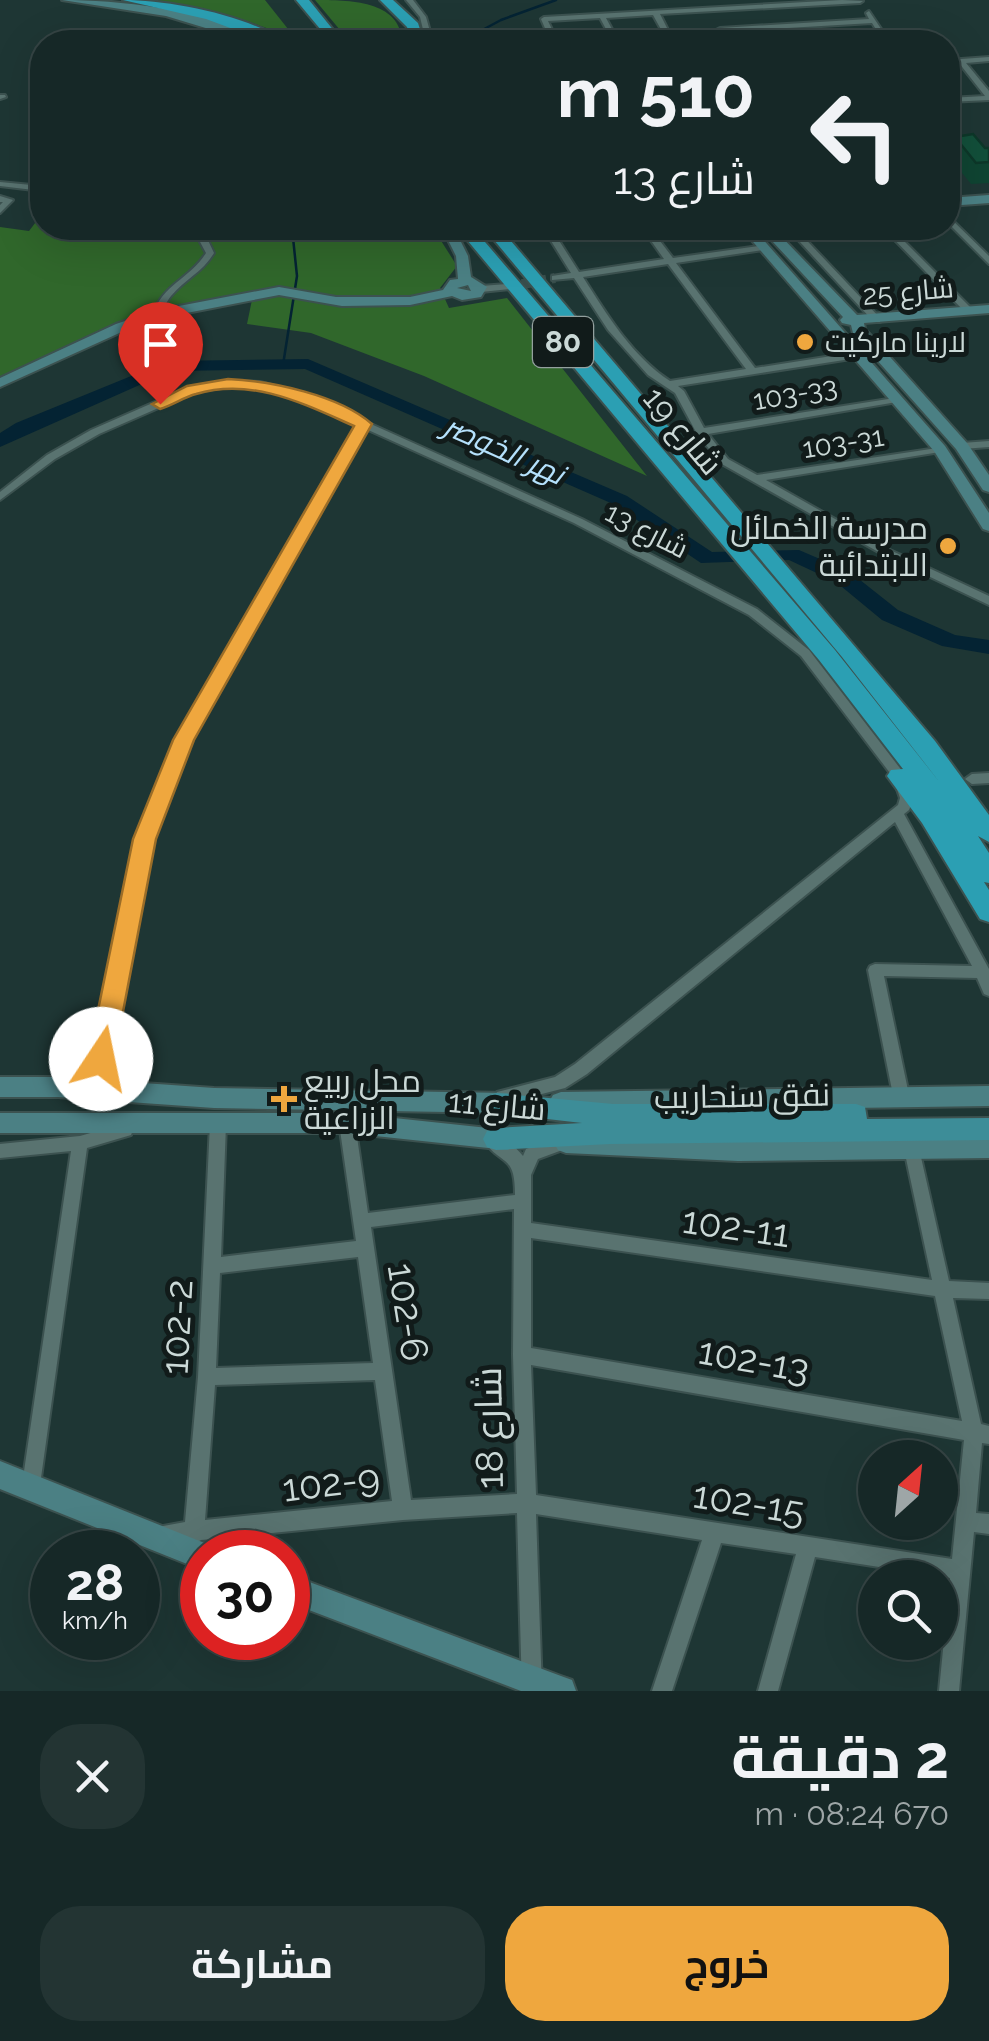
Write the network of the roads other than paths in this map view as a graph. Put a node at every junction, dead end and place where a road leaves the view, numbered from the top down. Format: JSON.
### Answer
{"nodes":[{"id":1,"x":68,"y":0,"type":"edge"},
{"id":2,"x":129,"y":0,"type":"edge"},
{"id":3,"x":283,"y":0,"type":"edge"},
{"id":4,"x":302,"y":0,"type":"edge"},
{"id":5,"x":386,"y":0,"type":"edge"},
{"id":6,"x":409,"y":0,"type":"edge"},
{"id":7,"x":860,"y":0,"type":"edge"},
{"id":8,"x":797,"y":2,"type":"edge"},
{"id":9,"x":744,"y":4,"type":"edge"},
{"id":10,"x":708,"y":10,"type":"junction"},
{"id":11,"x":656,"y":13,"type":"junction"},
{"id":12,"x":602,"y":16,"type":"junction"},
{"id":13,"x":874,"y":21,"type":"junction"},
{"id":14,"x":305,"y":28,"type":"dead end"},
{"id":15,"x":224,"y":30,"type":"edge"},
{"id":16,"x":249,"y":30,"type":"edge"},
{"id":17,"x":326,"y":30,"type":"edge"},
{"id":18,"x":414,"y":30,"type":"edge"},
{"id":19,"x":427,"y":30,"type":"edge"},
{"id":20,"x":549,"y":30,"type":"edge"},
{"id":21,"x":610,"y":30,"type":"edge"},
{"id":22,"x":665,"y":30,"type":"edge"},
{"id":23,"x":720,"y":30,"type":"joint"},
{"id":24,"x":880,"y":30,"type":"edge"},
{"id":25,"x":989,"y":59,"type":"edge"},
{"id":26,"x":961,"y":61,"type":"joint"},
{"id":27,"x":989,"y":97,"type":"edge"},
{"id":28,"x":960,"y":99,"type":"edge"},
{"id":29,"x":0,"y":184,"type":"edge"},
{"id":30,"x":30,"y":187,"type":"edge"},
{"id":31,"x":960,"y":196,"type":"edge"},
{"id":32,"x":0,"y":199,"type":"edge"},
{"id":33,"x":988,"y":199,"type":"edge"},
{"id":34,"x":960,"y":201,"type":"edge"},
{"id":35,"x":0,"y":210,"type":"edge"},
{"id":36,"x":960,"y":231,"type":"edge"},
{"id":37,"x":204,"y":240,"type":"edge"},
{"id":38,"x":454,"y":240,"type":"edge"},
{"id":39,"x":476,"y":240,"type":"edge"},
{"id":40,"x":506,"y":240,"type":"edge"},
{"id":41,"x":555,"y":240,"type":"edge"},
{"id":42,"x":654,"y":240,"type":"edge"},
{"id":43,"x":757,"y":240,"type":"edge"},
{"id":44,"x":777,"y":240,"type":"edge"},
{"id":45,"x":802,"y":240,"type":"edge"},
{"id":46,"x":899,"y":240,"type":"edge"},
{"id":47,"x":763,"y":247,"type":"junction"},
{"id":48,"x":989,"y":261,"type":"edge"},
{"id":49,"x":670,"y":262,"type":"junction"},
{"id":50,"x":579,"y":274,"type":"junction"},
{"id":51,"x":555,"y":278,"type":"tunnel mouth"},
{"id":52,"x":465,"y":281,"type":"junction"},
{"id":53,"x":507,"y":287,"type":"tunnel mouth"},
{"id":54,"x":481,"y":289,"type":"junction"},
{"id":55,"x":451,"y":292,"type":"junction"},
{"id":56,"x":989,"y":310,"type":"edge"},
{"id":57,"x":968,"y":311,"type":"junction"},
{"id":58,"x":158,"y":314,"type":"junction"},
{"id":59,"x":989,"y":318,"type":"edge"},
{"id":60,"x":877,"y":320,"type":"junction"},
{"id":61,"x":855,"y":326,"type":"junction"},
{"id":62,"x":836,"y":328,"type":"junction"},
{"id":63,"x":857,"y":355,"type":"junction"},
{"id":64,"x":752,"y":371,"type":"junction"},
{"id":65,"x":0,"y":383,"type":"edge"},
{"id":66,"x":671,"y":384,"type":"junction"},
{"id":67,"x":897,"y":399,"type":"junction"},
{"id":68,"x":364,"y":424,"type":"junction"},
{"id":69,"x":701,"y":432,"type":"junction"},
{"id":70,"x":989,"y":444,"type":"edge"},
{"id":71,"x":962,"y":446,"type":"junction"},
{"id":72,"x":940,"y":448,"type":"junction"},
{"id":73,"x":672,"y":454,"type":"junction"},
{"id":74,"x":754,"y":480,"type":"junction"},
{"id":75,"x":989,"y":487,"type":"edge"},
{"id":76,"x":0,"y":497,"type":"edge"},
{"id":77,"x":989,"y":526,"type":"edge"},
{"id":78,"x":989,"y":601,"type":"edge"},
{"id":79,"x":840,"y":660,"type":"junction"},
{"id":80,"x":899,"y":713,"type":"junction"},
{"id":81,"x":856,"y":720,"type":"junction"},
{"id":82,"x":899,"y":776,"type":"junction"},
{"id":83,"x":980,"y":778,"type":"edge"},
{"id":84,"x":989,"y":801,"type":"edge"},
{"id":85,"x":897,"y":813,"type":"junction"},
{"id":86,"x":989,"y":833,"type":"edge"},
{"id":87,"x":989,"y":874,"type":"edge"},
{"id":88,"x":989,"y":912,"type":"edge"},
{"id":89,"x":983,"y":972,"type":"junction"},
{"id":90,"x":989,"y":990,"type":"edge"},
{"id":91,"x":101,"y":1059,"type":"junction"},
{"id":92,"x":0,"y":1087,"type":"edge"},
{"id":93,"x":58,"y":1087,"type":"junction"},
{"id":94,"x":130,"y":1094,"type":"junction"},
{"id":95,"x":901,"y":1095,"type":"junction"},
{"id":96,"x":989,"y":1096,"type":"edge"},
{"id":97,"x":456,"y":1102,"type":"junction"},
{"id":98,"x":496,"y":1104,"type":"junction"},
{"id":99,"x":989,"y":1115,"type":"edge"},
{"id":100,"x":0,"y":1122,"type":"edge"},
{"id":101,"x":180,"y":1123,"type":"junction"},
{"id":102,"x":218,"y":1124,"type":"junction"},
{"id":103,"x":347,"y":1124,"type":"junction"},
{"id":104,"x":989,"y":1129,"type":"edge"},
{"id":105,"x":489,"y":1138,"type":"junction"},
{"id":106,"x":80,"y":1142,"type":"junction"},
{"id":107,"x":564,"y":1143,"type":"junction"},
{"id":108,"x":912,"y":1148,"type":"junction"},
{"id":109,"x":989,"y":1148,"type":"edge"},
{"id":110,"x":0,"y":1151,"type":"edge"},
{"id":111,"x":523,"y":1175,"type":"junction"},
{"id":112,"x":522,"y":1201,"type":"junction"},
{"id":113,"x":361,"y":1220,"type":"junction"},
{"id":114,"x":522,"y":1229,"type":"junction"},
{"id":115,"x":365,"y":1248,"type":"junction"},
{"id":116,"x":213,"y":1266,"type":"junction"},
{"id":117,"x":941,"y":1289,"type":"junction"},
{"id":118,"x":989,"y":1291,"type":"edge"},
{"id":119,"x":522,"y":1356,"type":"junction"},
{"id":120,"x":384,"y":1371,"type":"junction"},
{"id":121,"x":208,"y":1377,"type":"junction"},
{"id":122,"x":982,"y":1435,"type":"edge"},
{"id":123,"x":0,"y":1474,"type":"edge"},
{"id":124,"x":31,"y":1485,"type":"junction"},
{"id":125,"x":526,"y":1503,"type":"junction"},
{"id":126,"x":403,"y":1510,"type":"junction"},
{"id":127,"x":978,"y":1523,"type":"edge"},
{"id":128,"x":199,"y":1530,"type":"edge"},
{"id":129,"x":286,"y":1530,"type":"edge"},
{"id":130,"x":714,"y":1533,"type":"junction"},
{"id":131,"x":180,"y":1541,"type":"edge"},
{"id":132,"x":808,"y":1547,"type":"junction"},
{"id":133,"x":962,"y":1570,"type":"junction"},
{"id":134,"x":310,"y":1597,"type":"edge"},
{"id":135,"x":532,"y":1686,"type":"edge"},
{"id":136,"x":561,"y":1691,"type":"edge"},
{"id":137,"x":662,"y":1691,"type":"edge"},
{"id":138,"x":768,"y":1691,"type":"edge"},
{"id":139,"x":949,"y":1691,"type":"edge"}],
"edges":[{"from":1,"to":15,"type":"main road"},
{"from":2,"to":16,"type":"highway"},
{"from":3,"to":14,"type":"highway"},
{"from":4,"to":17,"type":"highway"},
{"from":5,"to":18,"type":"highway"},
{"from":6,"to":19,"type":"street"},
{"from":7,"to":8,"type":"street"},
{"from":7,"to":13,"type":"street"},
{"from":8,"to":9,"type":"street"},
{"from":9,"to":10,"type":"street"},
{"from":10,"to":11,"type":"street"},
{"from":10,"to":23,"type":"street"},
{"from":11,"to":12,"type":"street"},
{"from":11,"to":22,"type":"street"},
{"from":12,"to":20,"type":"street"},
{"from":12,"to":21,"type":"street"},
{"from":13,"to":23,"type":"street"},
{"from":13,"to":24,"type":"street"},
{"from":25,"to":26,"type":"street"},
{"from":26,"to":27,"type":"street"},
{"from":27,"to":28,"type":"street"},
{"from":29,"to":30,"type":"street"},
{"from":31,"to":33,"type":"main road"},
{"from":32,"to":35,"type":"street"},
{"from":33,"to":34,"type":"main road"},
{"from":36,"to":48,"type":"street"},
{"from":37,"to":58,"type":"street"},
{"from":38,"to":52,"type":"main road"},
{"from":39,"to":73,"type":"highway","name":"شارع 19","number":"80"},
{"from":40,"to":73,"type":"highway","name":"شارع 19","number":"80"},
{"from":41,"to":50,"type":"street"},
{"from":42,"to":49,"type":"street"},
{"from":43,"to":47,"type":"main road"},
{"from":44,"to":61,"type":"main road"},
{"from":45,"to":60,"type":"street"},
{"from":46,"to":57,"type":"street"},
{"from":47,"to":49,"type":"street"},
{"from":47,"to":62,"type":"main road"},
{"from":49,"to":50,"type":"street"},
{"from":49,"to":64,"type":"street"},
{"from":50,"to":51,"type":"street"},
{"from":50,"to":66,"type":"street"},
{"from":52,"to":54,"type":"main road"},
{"from":52,"to":55,"type":"main road"},
{"from":53,"to":54,"type":"street"},
{"from":54,"to":55,"type":"main road"},
{"from":55,"to":58,"type":"main road"},
{"from":56,"to":57,"type":"main road","name":"شارع 25"},
{"from":57,"to":60,"type":"main road","name":"شارع 25"},
{"from":58,"to":65,"type":"main road"},
{"from":59,"to":61,"type":"main road","name":"شارع 25"},
{"from":60,"to":61,"type":"main road","name":"شارع 25"},
{"from":61,"to":62,"type":"main road","name":"شارع 25"},
{"from":61,"to":71,"type":"main road"},
{"from":62,"to":63,"type":"main road"},
{"from":63,"to":64,"type":"street"},
{"from":63,"to":67,"type":"main road"},
{"from":64,"to":66,"type":"street"},
{"from":66,"to":69,"type":"street"},
{"from":67,"to":69,"type":"street","name":"103-33"},
{"from":67,"to":72,"type":"main road"},
{"from":68,"to":76,"type":"street","name":"شارع 13"},
{"from":68,"to":81,"type":"street","name":"شارع 13"},
{"from":68,"to":91,"type":"street"},
{"from":69,"to":74,"type":"street"},
{"from":70,"to":71,"type":"street"},
{"from":71,"to":75,"type":"main road"},
{"from":72,"to":74,"type":"street","name":"103-31"},
{"from":72,"to":77,"type":"main road"},
{"from":73,"to":79,"type":"highway","name":"شارع 19"},
{"from":74,"to":78,"type":"street"},
{"from":79,"to":80,"type":"highway","name":"شارع 19"},
{"from":79,"to":81,"type":"highway"},
{"from":79,"to":87,"type":"highway","name":"شارع 19"},
{"from":80,"to":83,"type":"highway"},
{"from":80,"to":86,"type":"highway","name":"شارع 19"},
{"from":81,"to":82,"type":"street"},
{"from":82,"to":85,"type":"street"},
{"from":82,"to":88,"type":"highway"},
{"from":83,"to":84,"type":"highway"},
{"from":85,"to":89,"type":"street"},
{"from":85,"to":97,"type":"street","name":"شارع 11"},
{"from":89,"to":90,"type":"street"},
{"from":89,"to":95,"type":"street"},
{"from":91,"to":93,"type":"street"},
{"from":91,"to":94,"type":"street"},
{"from":92,"to":93,"type":"main road","name":"شارع 11"},
{"from":93,"to":94,"type":"main road","name":"شارع 11"},
{"from":94,"to":97,"type":"main road","name":"شارع 11"},
{"from":95,"to":96,"type":"main road","name":"شارع 11"},
{"from":95,"to":98,"type":"main road","name":"شارع 11"},
{"from":97,"to":98,"type":"main road","name":"شارع 11"},
{"from":98,"to":99,"type":"main road","name":"نفق سنحاريب"},
{"from":100,"to":101,"type":"main road","name":"شارع 11"},
{"from":101,"to":102,"type":"main road","name":"شارع 11"},
{"from":101,"to":106,"type":"street"},
{"from":102,"to":103,"type":"main road","name":"شارع 11"},
{"from":102,"to":116,"type":"street","name":"102-2"},
{"from":103,"to":105,"type":"main road","name":"شارع 11"},
{"from":103,"to":113,"type":"street","name":"102-6"},
{"from":104,"to":105,"type":"main road","name":"نفق سنحاريب"},
{"from":105,"to":107,"type":"main road","name":"شارع 11"},
{"from":105,"to":111,"type":"street"},
{"from":106,"to":110,"type":"street"},
{"from":106,"to":124,"type":"street"},
{"from":107,"to":108,"type":"main road","name":"شارع 11"},
{"from":107,"to":111,"type":"street"},
{"from":108,"to":109,"type":"main road","name":"شارع 11"},
{"from":108,"to":117,"type":"street"},
{"from":111,"to":112,"type":"street","name":"شارع 18"},
{"from":112,"to":113,"type":"street"},
{"from":112,"to":114,"type":"street","name":"شارع 18"},
{"from":113,"to":115,"type":"street","name":"102-6"},
{"from":114,"to":117,"type":"street","name":"102-11"},
{"from":114,"to":119,"type":"street","name":"شارع 18"},
{"from":115,"to":116,"type":"street"},
{"from":115,"to":120,"type":"street","name":"102-6"},
{"from":116,"to":121,"type":"street","name":"102-2"},
{"from":117,"to":118,"type":"street","name":"102-11"},
{"from":117,"to":122,"type":"street"},
{"from":119,"to":122,"type":"street","name":"102-13"},
{"from":119,"to":125,"type":"street","name":"شارع 18"},
{"from":120,"to":121,"type":"street"},
{"from":120,"to":126,"type":"street","name":"102-6"},
{"from":121,"to":128,"type":"street","name":"102-2"},
{"from":122,"to":127,"type":"street"},
{"from":123,"to":124,"type":"main road"},
{"from":124,"to":131,"type":"main road"},
{"from":125,"to":126,"type":"street","name":"102-9"},
{"from":125,"to":130,"type":"street","name":"102-15"},
{"from":125,"to":135,"type":"street","name":"شارع 18"},
{"from":126,"to":129,"type":"street","name":"102-9"},
{"from":127,"to":133,"type":"street"},
{"from":130,"to":132,"type":"street","name":"102-15"},
{"from":130,"to":137,"type":"street"},
{"from":132,"to":133,"type":"street","name":"102-15"},
{"from":132,"to":138,"type":"street"},
{"from":133,"to":139,"type":"street"},
{"from":134,"to":135,"type":"main road"},
{"from":135,"to":136,"type":"main road"}]}
